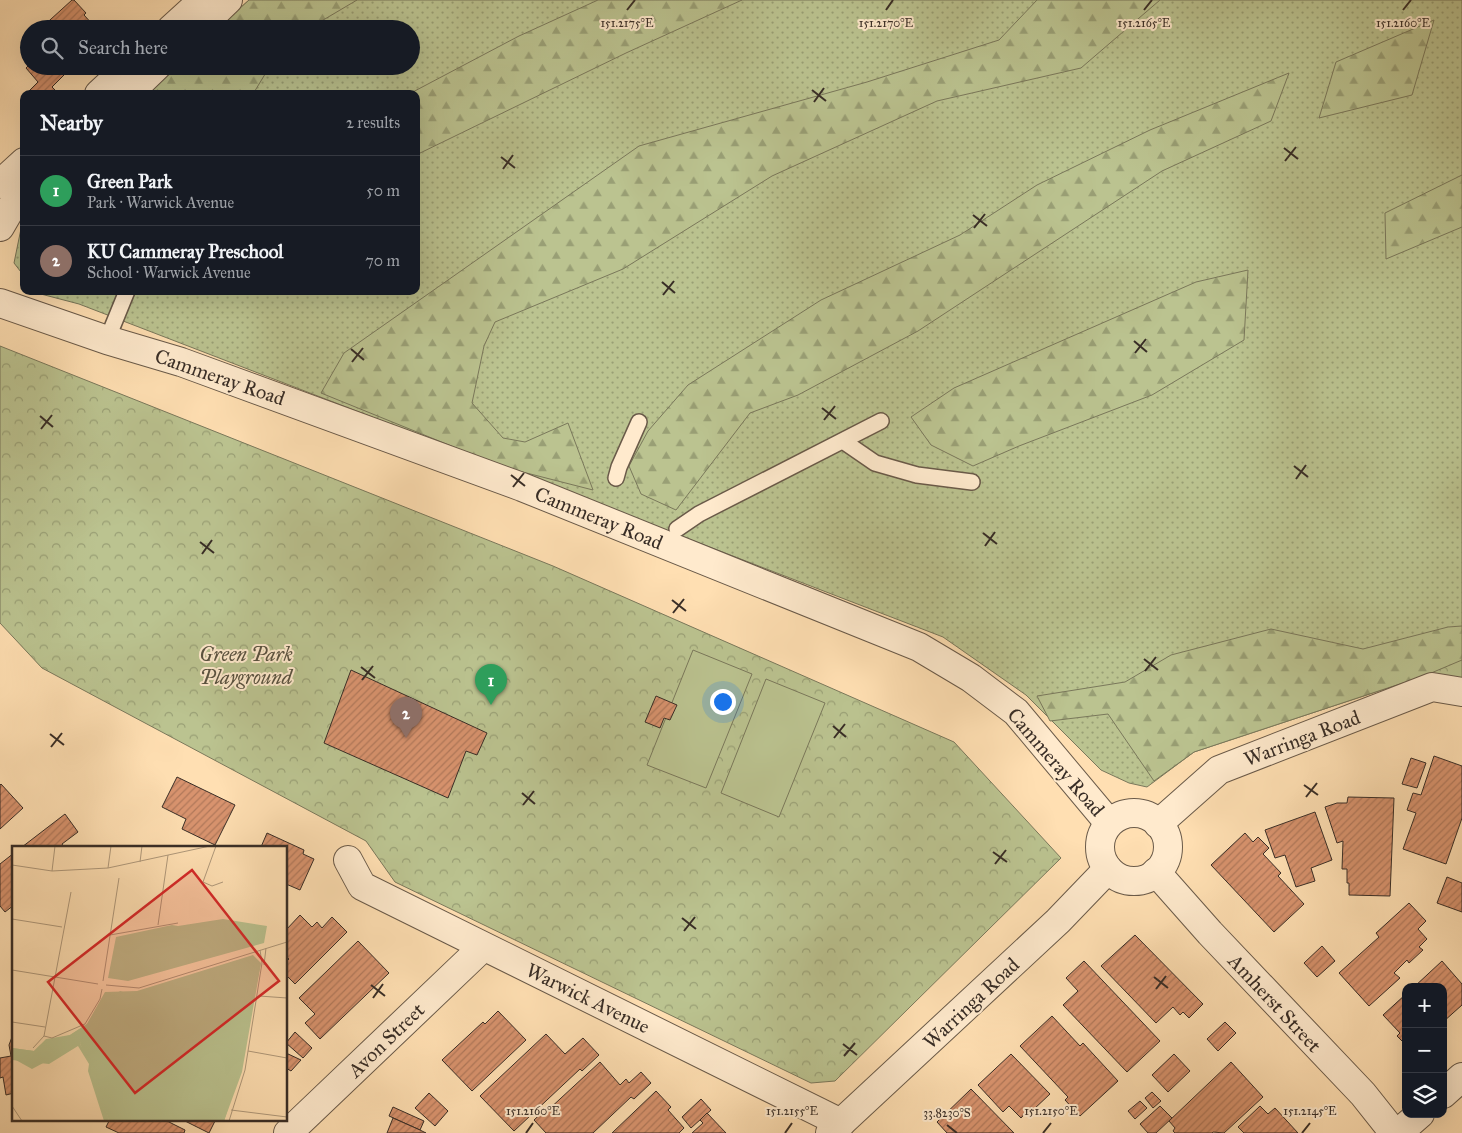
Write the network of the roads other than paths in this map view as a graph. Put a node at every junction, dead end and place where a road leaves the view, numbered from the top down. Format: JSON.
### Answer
{"nodes":[{"id":1,"x":228,"y":0,"type":"edge"},
{"id":2,"x":198,"y":8,"type":"edge"},
{"id":3,"x":183,"y":20,"type":"edge"},
{"id":4,"x":119,"y":75,"type":"edge"},
{"id":5,"x":148,"y":75,"type":"edge"},
{"id":6,"x":102,"y":90,"type":"edge"},
{"id":7,"x":132,"y":90,"type":"edge"},
{"id":8,"x":20,"y":166,"type":"edge"},
{"id":9,"x":0,"y":184,"type":"edge"},
{"id":10,"x":20,"y":194,"type":"edge"},
{"id":11,"x":0,"y":227,"type":"edge"},
{"id":12,"x":125,"y":295,"type":"edge"},
{"id":13,"x":0,"y":303,"type":"edge"},
{"id":14,"x":107,"y":340,"type":"junction"},
{"id":15,"x":881,"y":421,"type":"dead end"},
{"id":16,"x":639,"y":422,"type":"dead end"},
{"id":17,"x":843,"y":441,"type":"junction"},
{"id":18,"x":616,"y":478,"type":"dead end"},
{"id":19,"x":972,"y":482,"type":"dead end"},
{"id":20,"x":677,"y":529,"type":"dead end"},
{"id":21,"x":1462,"y":692,"type":"edge"},
{"id":22,"x":1109,"y":823,"type":"junction"},
{"id":23,"x":1158,"y":824,"type":"junction"},
{"id":24,"x":348,"y":860,"type":"dead end"},
{"id":25,"x":1108,"y":870,"type":"junction"},
{"id":26,"x":1156,"y":872,"type":"junction"},
{"id":27,"x":483,"y":947,"type":"junction"},
{"id":28,"x":1462,"y":1077,"type":"edge"},
{"id":29,"x":1447,"y":1090,"type":"edge"},
{"id":30,"x":1415,"y":1118,"type":"edge"},
{"id":31,"x":836,"y":1128,"type":"edge"},
{"id":32,"x":288,"y":1133,"type":"edge"},
{"id":33,"x":1396,"y":1133,"type":"edge"}],
"edges":[{"from":1,"to":2,"type":"street"},
{"from":2,"to":3,"type":"street"},
{"from":4,"to":6,"type":"street"},
{"from":5,"to":7,"type":"street"},
{"from":8,"to":9,"type":"street"},
{"from":10,"to":11,"type":"street"},
{"from":12,"to":14,"type":"lane"},
{"from":13,"to":14,"type":"street","name":"Cammeray Road"},
{"from":14,"to":22,"type":"street","name":"Cammeray Road"},
{"from":15,"to":17,"type":"lane"},
{"from":16,"to":18,"type":"lane"},
{"from":17,"to":19,"type":"lane"},
{"from":17,"to":20,"type":"lane"},
{"from":21,"to":23,"type":"street","name":"Warringa Road"},
{"from":22,"to":23,"type":"street"},
{"from":22,"to":25,"type":"street"},
{"from":23,"to":26,"type":"street"},
{"from":24,"to":27,"type":"street","name":"Warwick Avenue"},
{"from":25,"to":26,"type":"street"},
{"from":25,"to":31,"type":"street","name":"Warringa Road"},
{"from":26,"to":33,"type":"street","name":"Amherst Street"},
{"from":27,"to":31,"type":"street","name":"Warwick Avenue"},
{"from":27,"to":32,"type":"street","name":"Avon Street"},
{"from":28,"to":29,"type":"street"},
{"from":30,"to":33,"type":"street"}]}
